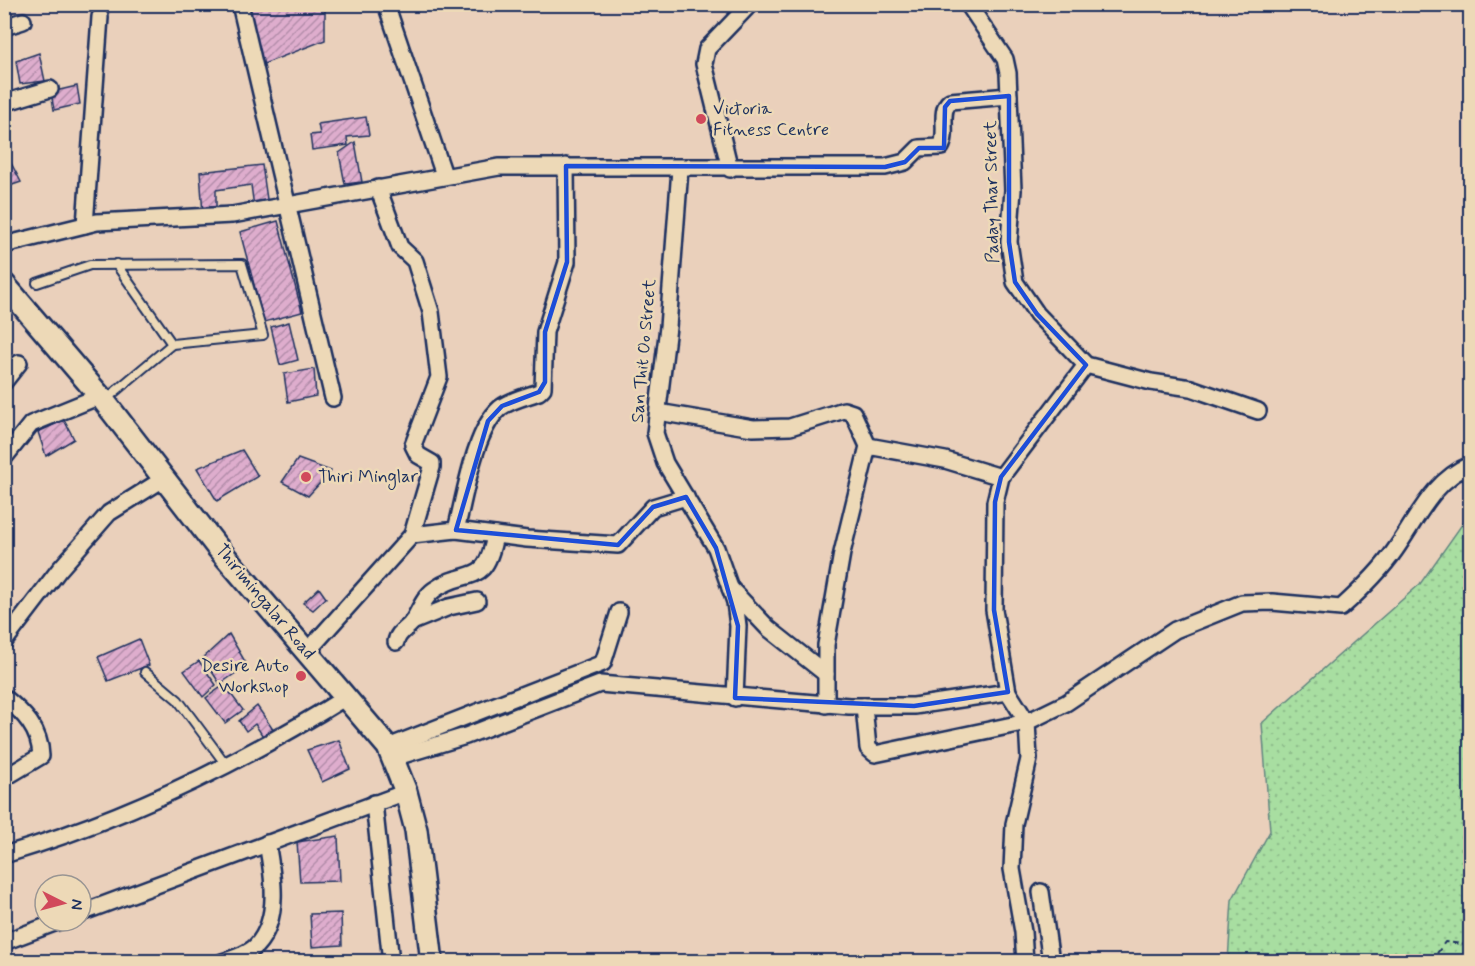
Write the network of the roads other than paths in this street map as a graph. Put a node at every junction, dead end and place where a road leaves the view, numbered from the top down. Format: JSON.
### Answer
{"nodes":[{"id":1,"x":240,"y":4,"type":"edge"},
{"id":2,"x":386,"y":4,"type":"edge"},
{"id":3,"x":750,"y":4,"type":"edge"},
{"id":4,"x":968,"y":4,"type":"edge"},
{"id":5,"x":100,"y":16,"type":"dead end"},
{"id":6,"x":24,"y":21,"type":"dead end"},
{"id":7,"x":4,"y":27,"type":"edge"},
{"id":8,"x":50,"y":89,"type":"dead end"},
{"id":9,"x":1010,"y":96,"type":"junction"},
{"id":10,"x":4,"y":103,"type":"edge"},
{"id":11,"x":566,"y":166,"type":"junction"},
{"id":12,"x":680,"y":169,"type":"junction"},
{"id":13,"x":730,"y":169,"type":"junction"},
{"id":14,"x":444,"y":175,"type":"junction"},
{"id":15,"x":378,"y":188,"type":"junction"},
{"id":16,"x":289,"y":206,"type":"junction"},
{"id":17,"x":85,"y":225,"type":"junction"},
{"id":18,"x":4,"y":245,"type":"edge"},
{"id":19,"x":116,"y":264,"type":"junction"},
{"id":20,"x":37,"y":283,"type":"dead end"},
{"id":21,"x":4,"y":284,"type":"edge"},
{"id":22,"x":172,"y":344,"type":"junction"},
{"id":23,"x":19,"y":363,"type":"dead end"},
{"id":24,"x":1086,"y":365,"type":"junction"},
{"id":25,"x":4,"y":382,"type":"edge"},
{"id":26,"x":333,"y":398,"type":"dead end"},
{"id":27,"x":102,"y":399,"type":"junction"},
{"id":28,"x":1258,"y":411,"type":"dead end"},
{"id":29,"x":658,"y":412,"type":"junction"},
{"id":30,"x":868,"y":446,"type":"junction"},
{"id":31,"x":4,"y":458,"type":"edge"},
{"id":32,"x":1470,"y":465,"type":"edge"},
{"id":33,"x":1001,"y":477,"type":"junction"},
{"id":34,"x":165,"y":478,"type":"junction"},
{"id":35,"x":686,"y":497,"type":"junction"},
{"id":36,"x":456,"y":530,"type":"junction"},
{"id":37,"x":412,"y":535,"type":"junction"},
{"id":38,"x":495,"y":535,"type":"junction"},
{"id":39,"x":728,"y":587,"type":"junction"},
{"id":40,"x":477,"y":601,"type":"dead end"},
{"id":41,"x":619,"y":612,"type":"dead end"},
{"id":42,"x":412,"y":622,"type":"junction"},
{"id":43,"x":4,"y":642,"type":"edge"},
{"id":44,"x":396,"y":642,"type":"dead end"},
{"id":45,"x":307,"y":652,"type":"junction"},
{"id":46,"x":145,"y":672,"type":"dead end"},
{"id":47,"x":826,"y":674,"type":"junction"},
{"id":48,"x":1008,"y":692,"type":"junction"},
{"id":49,"x":4,"y":697,"type":"edge"},
{"id":50,"x":346,"y":697,"type":"junction"},
{"id":51,"x":735,"y":698,"type":"junction"},
{"id":52,"x":826,"y":705,"type":"junction"},
{"id":53,"x":864,"y":706,"type":"junction"},
{"id":54,"x":1027,"y":722,"type":"junction"},
{"id":55,"x":390,"y":753,"type":"junction"},
{"id":56,"x":227,"y":766,"type":"junction"},
{"id":57,"x":6,"y":777,"type":"dead end"},
{"id":58,"x":406,"y":792,"type":"junction"},
{"id":59,"x":374,"y":803,"type":"junction"},
{"id":60,"x":267,"y":843,"type":"junction"},
{"id":61,"x":4,"y":855,"type":"edge"},
{"id":62,"x":1041,"y":892,"type":"dead end"},
{"id":63,"x":93,"y":908,"type":"edge"},
{"id":64,"x":33,"y":931,"type":"edge"},
{"id":65,"x":4,"y":942,"type":"edge"},
{"id":66,"x":222,"y":962,"type":"edge"},
{"id":67,"x":391,"y":962,"type":"edge"},
{"id":68,"x":432,"y":962,"type":"edge"},
{"id":69,"x":1025,"y":962,"type":"edge"},
{"id":70,"x":1051,"y":962,"type":"edge"}],
"edges":[{"from":1,"to":16,"type":"street"},
{"from":2,"to":14,"type":"street"},
{"from":3,"to":13,"type":"street"},
{"from":4,"to":9,"type":"street","name":"Paday Thar Street"},
{"from":5,"to":17,"type":"street"},
{"from":6,"to":7,"type":"street"},
{"from":8,"to":10,"type":"street"},
{"from":9,"to":13,"type":"street"},
{"from":9,"to":24,"type":"street","name":"Paday Thar Street"},
{"from":11,"to":12,"type":"street"},
{"from":11,"to":14,"type":"street"},
{"from":11,"to":36,"type":"street"},
{"from":12,"to":13,"type":"street"},
{"from":12,"to":29,"type":"street","name":"San Thit Oo Street"},
{"from":14,"to":15,"type":"street"},
{"from":15,"to":16,"type":"street"},
{"from":15,"to":37,"type":"street"},
{"from":16,"to":17,"type":"street"},
{"from":16,"to":26,"type":"street"},
{"from":17,"to":18,"type":"street"},
{"from":19,"to":20,"type":"lane"},
{"from":19,"to":22,"type":"lane"},
{"from":19,"to":22,"type":"lane"},
{"from":21,"to":27,"type":"street","name":"Thirimingalar Road"},
{"from":22,"to":27,"type":"lane"},
{"from":23,"to":25,"type":"street"},
{"from":24,"to":28,"type":"street"},
{"from":24,"to":33,"type":"street"},
{"from":27,"to":31,"type":"street"},
{"from":27,"to":34,"type":"street","name":"Thirimingalar Road"},
{"from":29,"to":30,"type":"street"},
{"from":29,"to":35,"type":"street","name":"San Thit Oo Street"},
{"from":30,"to":33,"type":"street"},
{"from":30,"to":47,"type":"street"},
{"from":32,"to":54,"type":"street"},
{"from":33,"to":48,"type":"street"},
{"from":34,"to":43,"type":"street"},
{"from":34,"to":45,"type":"street","name":"Thirimingalar Road"},
{"from":35,"to":38,"type":"street"},
{"from":35,"to":39,"type":"street","name":"San Thit Oo Street"},
{"from":36,"to":37,"type":"street"},
{"from":36,"to":38,"type":"street"},
{"from":37,"to":45,"type":"street"},
{"from":38,"to":42,"type":"street"},
{"from":39,"to":47,"type":"street"},
{"from":39,"to":51,"type":"street","name":"San Thit Oo Street"},
{"from":40,"to":42,"type":"street"},
{"from":41,"to":55,"type":"street"},
{"from":42,"to":44,"type":"street"},
{"from":45,"to":50,"type":"street","name":"Thirimingalar Road"},
{"from":46,"to":56,"type":"lane"},
{"from":47,"to":52,"type":"street"},
{"from":48,"to":53,"type":"street"},
{"from":48,"to":54,"type":"street"},
{"from":49,"to":57,"type":"street"},
{"from":50,"to":55,"type":"street","name":"Thirimingalar Road"},
{"from":50,"to":56,"type":"street"},
{"from":51,"to":52,"type":"street"},
{"from":51,"to":55,"type":"street"},
{"from":52,"to":53,"type":"street"},
{"from":53,"to":54,"type":"street"},
{"from":54,"to":69,"type":"street"},
{"from":55,"to":58,"type":"street","name":"Thirimingalar Road"},
{"from":56,"to":61,"type":"street"},
{"from":58,"to":59,"type":"street"},
{"from":58,"to":68,"type":"street","name":"Thirimingalar Road"},
{"from":59,"to":60,"type":"street"},
{"from":59,"to":67,"type":"street"},
{"from":60,"to":63,"type":"street"},
{"from":60,"to":66,"type":"street"},
{"from":62,"to":70,"type":"street"},
{"from":64,"to":65,"type":"street"}]}
